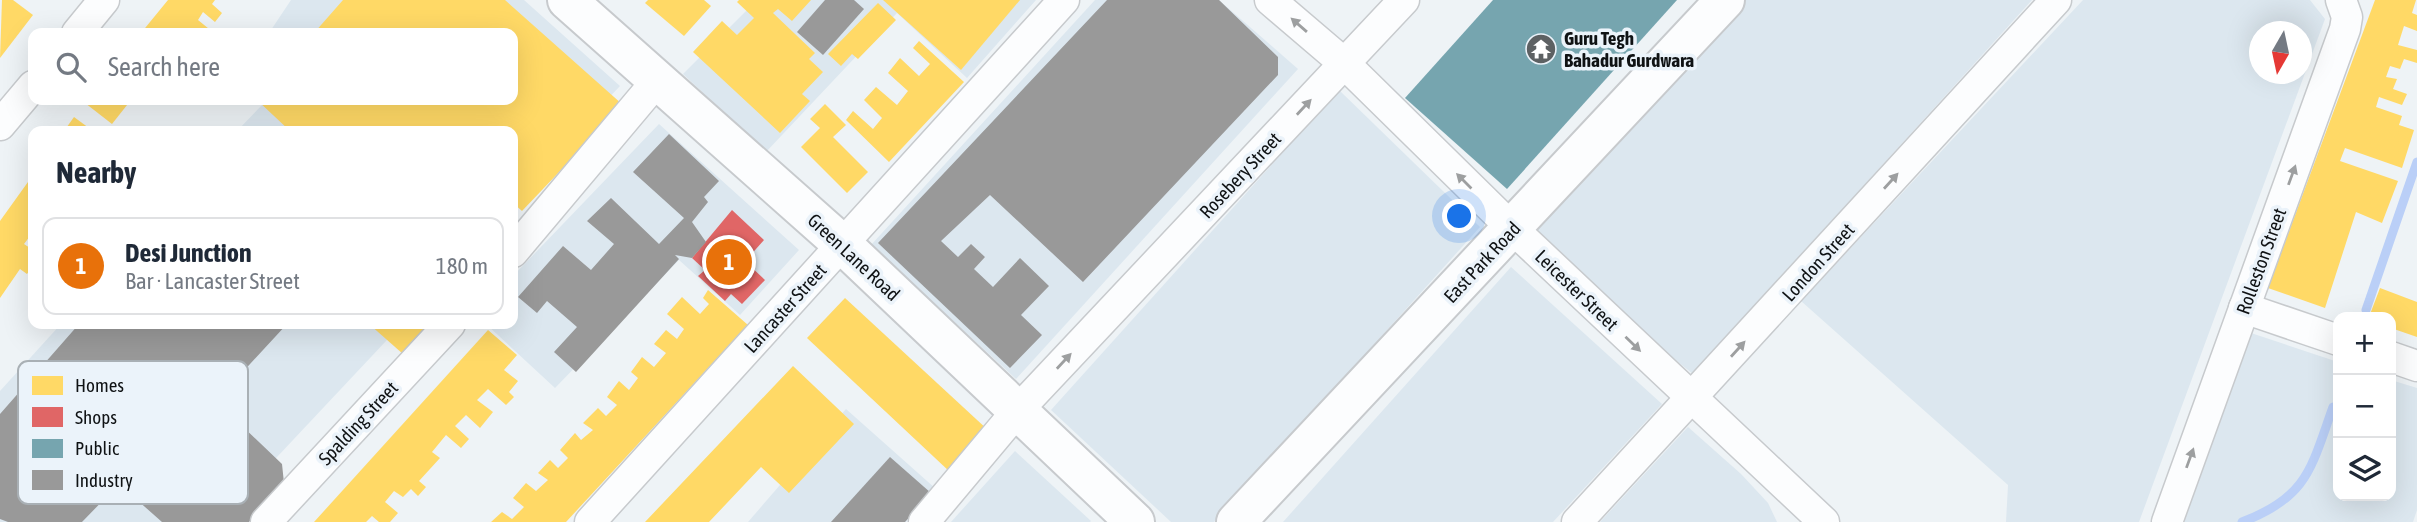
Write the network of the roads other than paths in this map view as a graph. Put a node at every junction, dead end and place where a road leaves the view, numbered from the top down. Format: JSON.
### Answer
{"nodes":[{"id":1,"x":104,"y":0,"type":"edge"},
{"id":2,"x":566,"y":0,"type":"edge"},
{"id":3,"x":1064,"y":0,"type":"edge"},
{"id":4,"x":1270,"y":0,"type":"edge"},
{"id":5,"x":1404,"y":0,"type":"edge"},
{"id":6,"x":1725,"y":0,"type":"edge"},
{"id":7,"x":2056,"y":0,"type":"edge"},
{"id":8,"x":2341,"y":0,"type":"edge"},
{"id":9,"x":81,"y":28,"type":"edge"},
{"id":10,"x":1345,"y":64,"type":"junction"},
{"id":11,"x":656,"y":82,"type":"junction"},
{"id":12,"x":28,"y":92,"type":"edge"},
{"id":13,"x":0,"y":125,"type":"edge"},
{"id":14,"x":1513,"y":229,"type":"junction"},
{"id":15,"x":842,"y":244,"type":"junction"},
{"id":16,"x":518,"y":246,"type":"edge"},
{"id":17,"x":2244,"y":308,"type":"junction"},
{"id":18,"x":445,"y":329,"type":"edge"},
{"id":19,"x":2333,"y":338,"type":"edge"},
{"id":20,"x":2396,"y":359,"type":"edge"},
{"id":21,"x":2417,"y":366,"type":"edge"},
{"id":22,"x":1692,"y":400,"type":"junction"},
{"id":23,"x":1017,"y":411,"type":"junction"},
{"id":24,"x":1810,"y":516,"type":"edge"},
{"id":25,"x":266,"y":522,"type":"edge"},
{"id":26,"x":590,"y":522,"type":"edge"},
{"id":27,"x":924,"y":522,"type":"edge"},
{"id":28,"x":1135,"y":522,"type":"edge"},
{"id":29,"x":1237,"y":522,"type":"edge"},
{"id":30,"x":1577,"y":522,"type":"edge"},
{"id":31,"x":2167,"y":522,"type":"edge"}],
"edges":[{"from":1,"to":9,"type":"street"},
{"from":2,"to":11,"type":"street","name":"Green Lane Road"},
{"from":3,"to":15,"type":"street","name":"Lancaster Street"},
{"from":10,"to":4,"type":"street","name":"Leicester Street","one_way":true},
{"from":5,"to":10,"type":"street","name":"Rosebery Street"},
{"from":6,"to":14,"type":"street","name":"East Park Road"},
{"from":22,"to":7,"type":"street","name":"London Street","one_way":true},
{"from":17,"to":8,"type":"street","name":"Rolleston Street","one_way":true},
{"from":14,"to":10,"type":"street","name":"Leicester Street","one_way":true},
{"from":23,"to":10,"type":"street","name":"Rosebery Street","one_way":true},
{"from":11,"to":15,"type":"street","name":"Green Lane Road"},
{"from":11,"to":16,"type":"street"},
{"from":12,"to":13,"type":"street"},
{"from":14,"to":22,"type":"street","name":"Leicester Street","one_way":true},
{"from":14,"to":29,"type":"street","name":"East Park Road"},
{"from":15,"to":23,"type":"street","name":"Green Lane Road"},
{"from":15,"to":26,"type":"street","name":"Lancaster Street"},
{"from":17,"to":19,"type":"street"},
{"from":31,"to":17,"type":"street","name":"Rolleston Street","one_way":true},
{"from":18,"to":25,"type":"street","name":"Spalding Street"},
{"from":20,"to":21,"type":"street"},
{"from":22,"to":24,"type":"street","name":"Leicester Street"},
{"from":22,"to":30,"type":"street","name":"London Street"},
{"from":23,"to":27,"type":"street","name":"Rosebery Street"},
{"from":23,"to":28,"type":"street","name":"Green Lane Road"}]}
